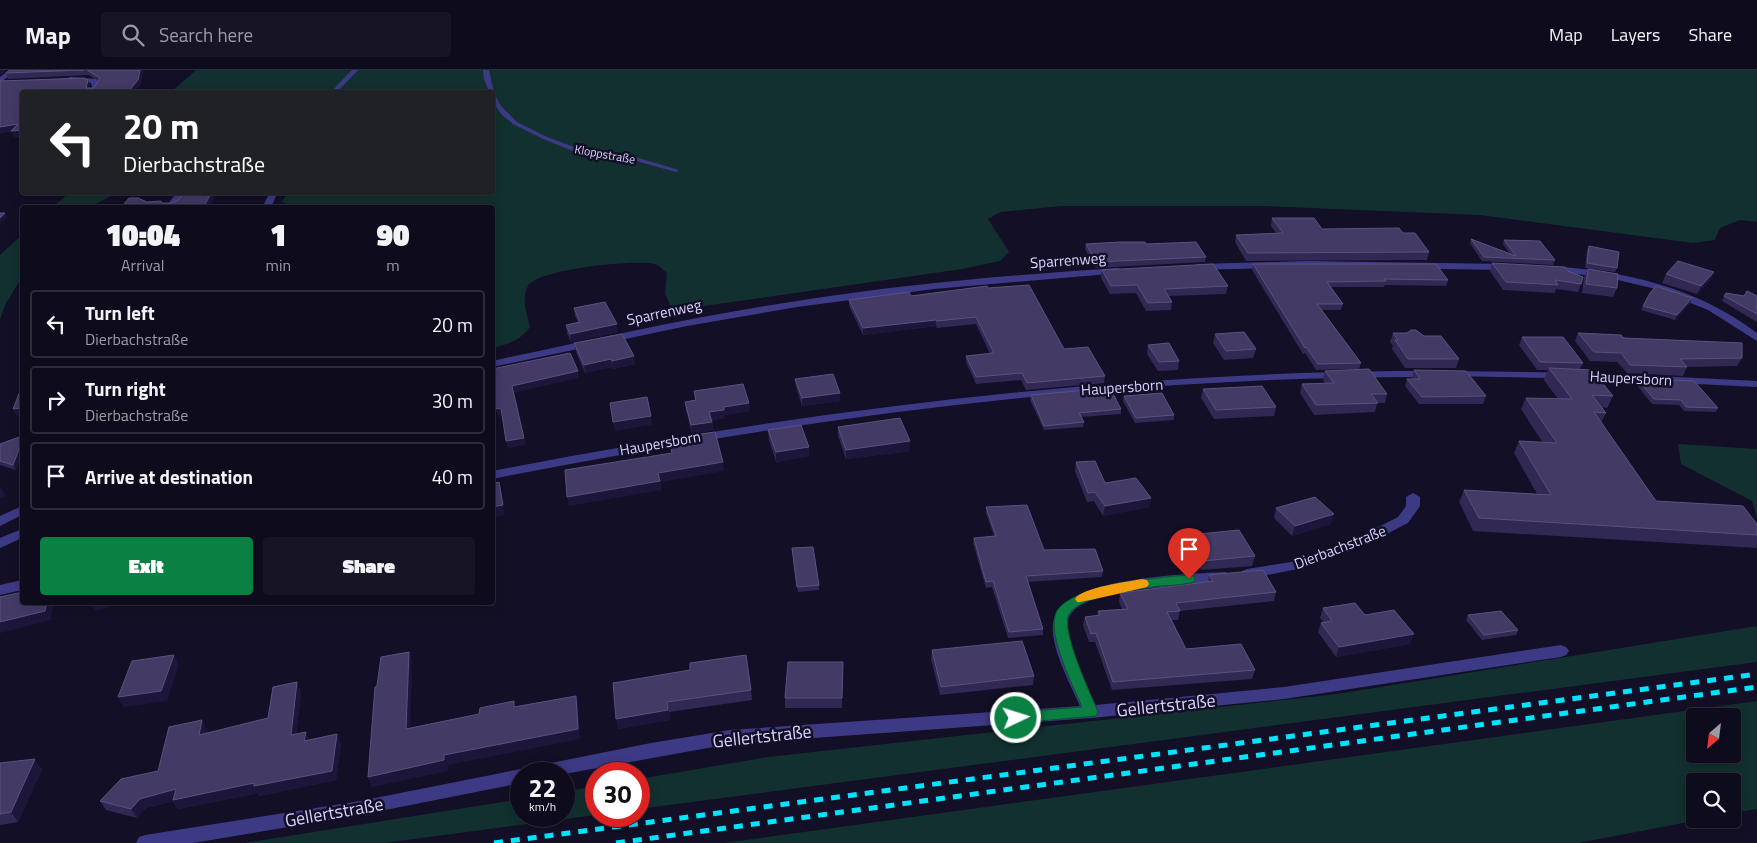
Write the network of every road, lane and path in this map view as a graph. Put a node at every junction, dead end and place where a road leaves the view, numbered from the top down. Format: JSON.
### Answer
{"nodes":[{"id":1,"x":13,"y":70,"type":"edge"},
{"id":2,"x":355,"y":70,"type":"edge"},
{"id":3,"x":486,"y":70,"type":"edge"},
{"id":4,"x":64,"y":79,"type":"edge"},
{"id":5,"x":0,"y":82,"type":"edge"},
{"id":6,"x":9,"y":82,"type":"edge"},
{"id":7,"x":94,"y":90,"type":"edge"},
{"id":8,"x":336,"y":90,"type":"edge"},
{"id":9,"x":491,"y":90,"type":"edge"},
{"id":10,"x":495,"y":100,"type":"edge"},
{"id":11,"x":676,"y":170,"type":"dead end"},
{"id":12,"x":1518,"y":267,"type":"edge"},
{"id":13,"x":1186,"y":268,"type":"edge"},
{"id":14,"x":1537,"y":268,"type":"edge"},
{"id":15,"x":1130,"y":271,"type":"edge"},
{"id":16,"x":1757,"y":338,"type":"edge"},
{"id":17,"x":495,"y":363,"type":"edge"},
{"id":18,"x":1757,"y":384,"type":"edge"},
{"id":19,"x":495,"y":474,"type":"edge"},
{"id":20,"x":1412,"y":497,"type":"dead end"},
{"id":21,"x":20,"y":511,"type":"edge"},
{"id":22,"x":0,"y":522,"type":"edge"},
{"id":23,"x":20,"y":535,"type":"edge"},
{"id":24,"x":0,"y":543,"type":"edge"},
{"id":25,"x":20,"y":586,"type":"edge"},
{"id":26,"x":0,"y":590,"type":"edge"},
{"id":27,"x":1561,"y":651,"type":"dead end"},
{"id":28,"x":1091,"y":712,"type":"junction"},
{"id":29,"x":575,"y":765,"type":"edge"},
{"id":30,"x":510,"y":778,"type":"edge"},
{"id":31,"x":145,"y":843,"type":"edge"}],
"edges":[{"from":1,"to":5,"type":"street"},
{"from":2,"to":8,"type":"lane"},
{"from":3,"to":9,"type":"lane","name":"Kloppstraße"},
{"from":4,"to":7,"type":"street"},
{"from":5,"to":6,"type":"street"},
{"from":10,"to":11,"type":"lane","name":"Kloppstraße"},
{"from":12,"to":13,"type":"street"},
{"from":14,"to":16,"type":"street"},
{"from":15,"to":17,"type":"street","name":"Sparrenweg"},
{"from":18,"to":19,"type":"street","name":"Haupersborn"},
{"from":20,"to":28,"type":"street","name":"Dierbachstraße"},
{"from":21,"to":22,"type":"street"},
{"from":23,"to":24,"type":"street"},
{"from":25,"to":26,"type":"street"},
{"from":27,"to":28,"type":"street","name":"Gellertstraße"},
{"from":28,"to":29,"type":"street","name":"Gellertstraße"},
{"from":30,"to":31,"type":"street","name":"Gellertstraße"}]}
